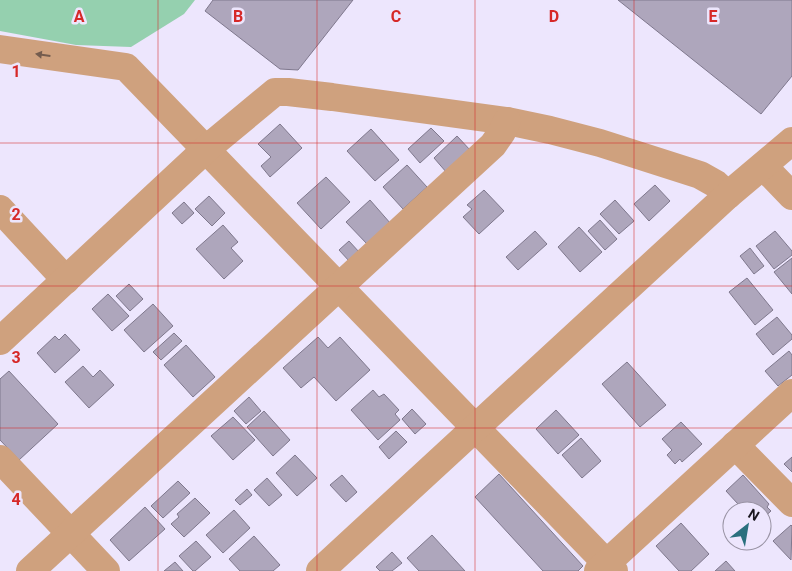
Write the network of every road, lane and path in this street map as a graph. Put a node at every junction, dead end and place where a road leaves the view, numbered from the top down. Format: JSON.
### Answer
{"nodes":[{"id":1,"x":0,"y":49,"type":"edge"},
{"id":2,"x":506,"y":121,"type":"junction"},
{"id":3,"x":792,"y":141,"type":"edge"},
{"id":4,"x":206,"y":150,"type":"junction"},
{"id":5,"x":763,"y":166,"type":"junction"},
{"id":6,"x":728,"y":195,"type":"junction"},
{"id":7,"x":792,"y":196,"type":"edge"},
{"id":8,"x":0,"y":209,"type":"edge"},
{"id":9,"x":66,"y":280,"type":"junction"},
{"id":10,"x":339,"y":288,"type":"junction"},
{"id":11,"x":0,"y":342,"type":"edge"},
{"id":12,"x":792,"y":393,"type":"edge"},
{"id":13,"x":476,"y":428,"type":"junction"},
{"id":14,"x":735,"y":445,"type":"junction"},
{"id":15,"x":0,"y":459,"type":"edge"},
{"id":16,"x":792,"y":503,"type":"edge"},
{"id":17,"x":71,"y":534,"type":"junction"},
{"id":18,"x":606,"y":568,"type":"edge"},
{"id":19,"x":30,"y":571,"type":"edge"},
{"id":20,"x":106,"y":571,"type":"edge"},
{"id":21,"x":320,"y":571,"type":"edge"}],
"edges":[{"from":4,"to":1,"type":"street","one_way":true},
{"from":2,"to":4,"type":"street"},
{"from":2,"to":6,"type":"street"},
{"from":2,"to":10,"type":"street"},
{"from":3,"to":5,"type":"street"},
{"from":4,"to":9,"type":"street"},
{"from":4,"to":10,"type":"street"},
{"from":5,"to":6,"type":"street"},
{"from":5,"to":7,"type":"street"},
{"from":6,"to":13,"type":"street"},
{"from":8,"to":9,"type":"street"},
{"from":9,"to":11,"type":"street"},
{"from":10,"to":13,"type":"street"},
{"from":10,"to":17,"type":"street"},
{"from":12,"to":14,"type":"street"},
{"from":13,"to":18,"type":"street"},
{"from":13,"to":21,"type":"street"},
{"from":14,"to":16,"type":"street"},
{"from":14,"to":18,"type":"street"},
{"from":15,"to":17,"type":"street"},
{"from":17,"to":19,"type":"street"},
{"from":17,"to":20,"type":"street"}]}
